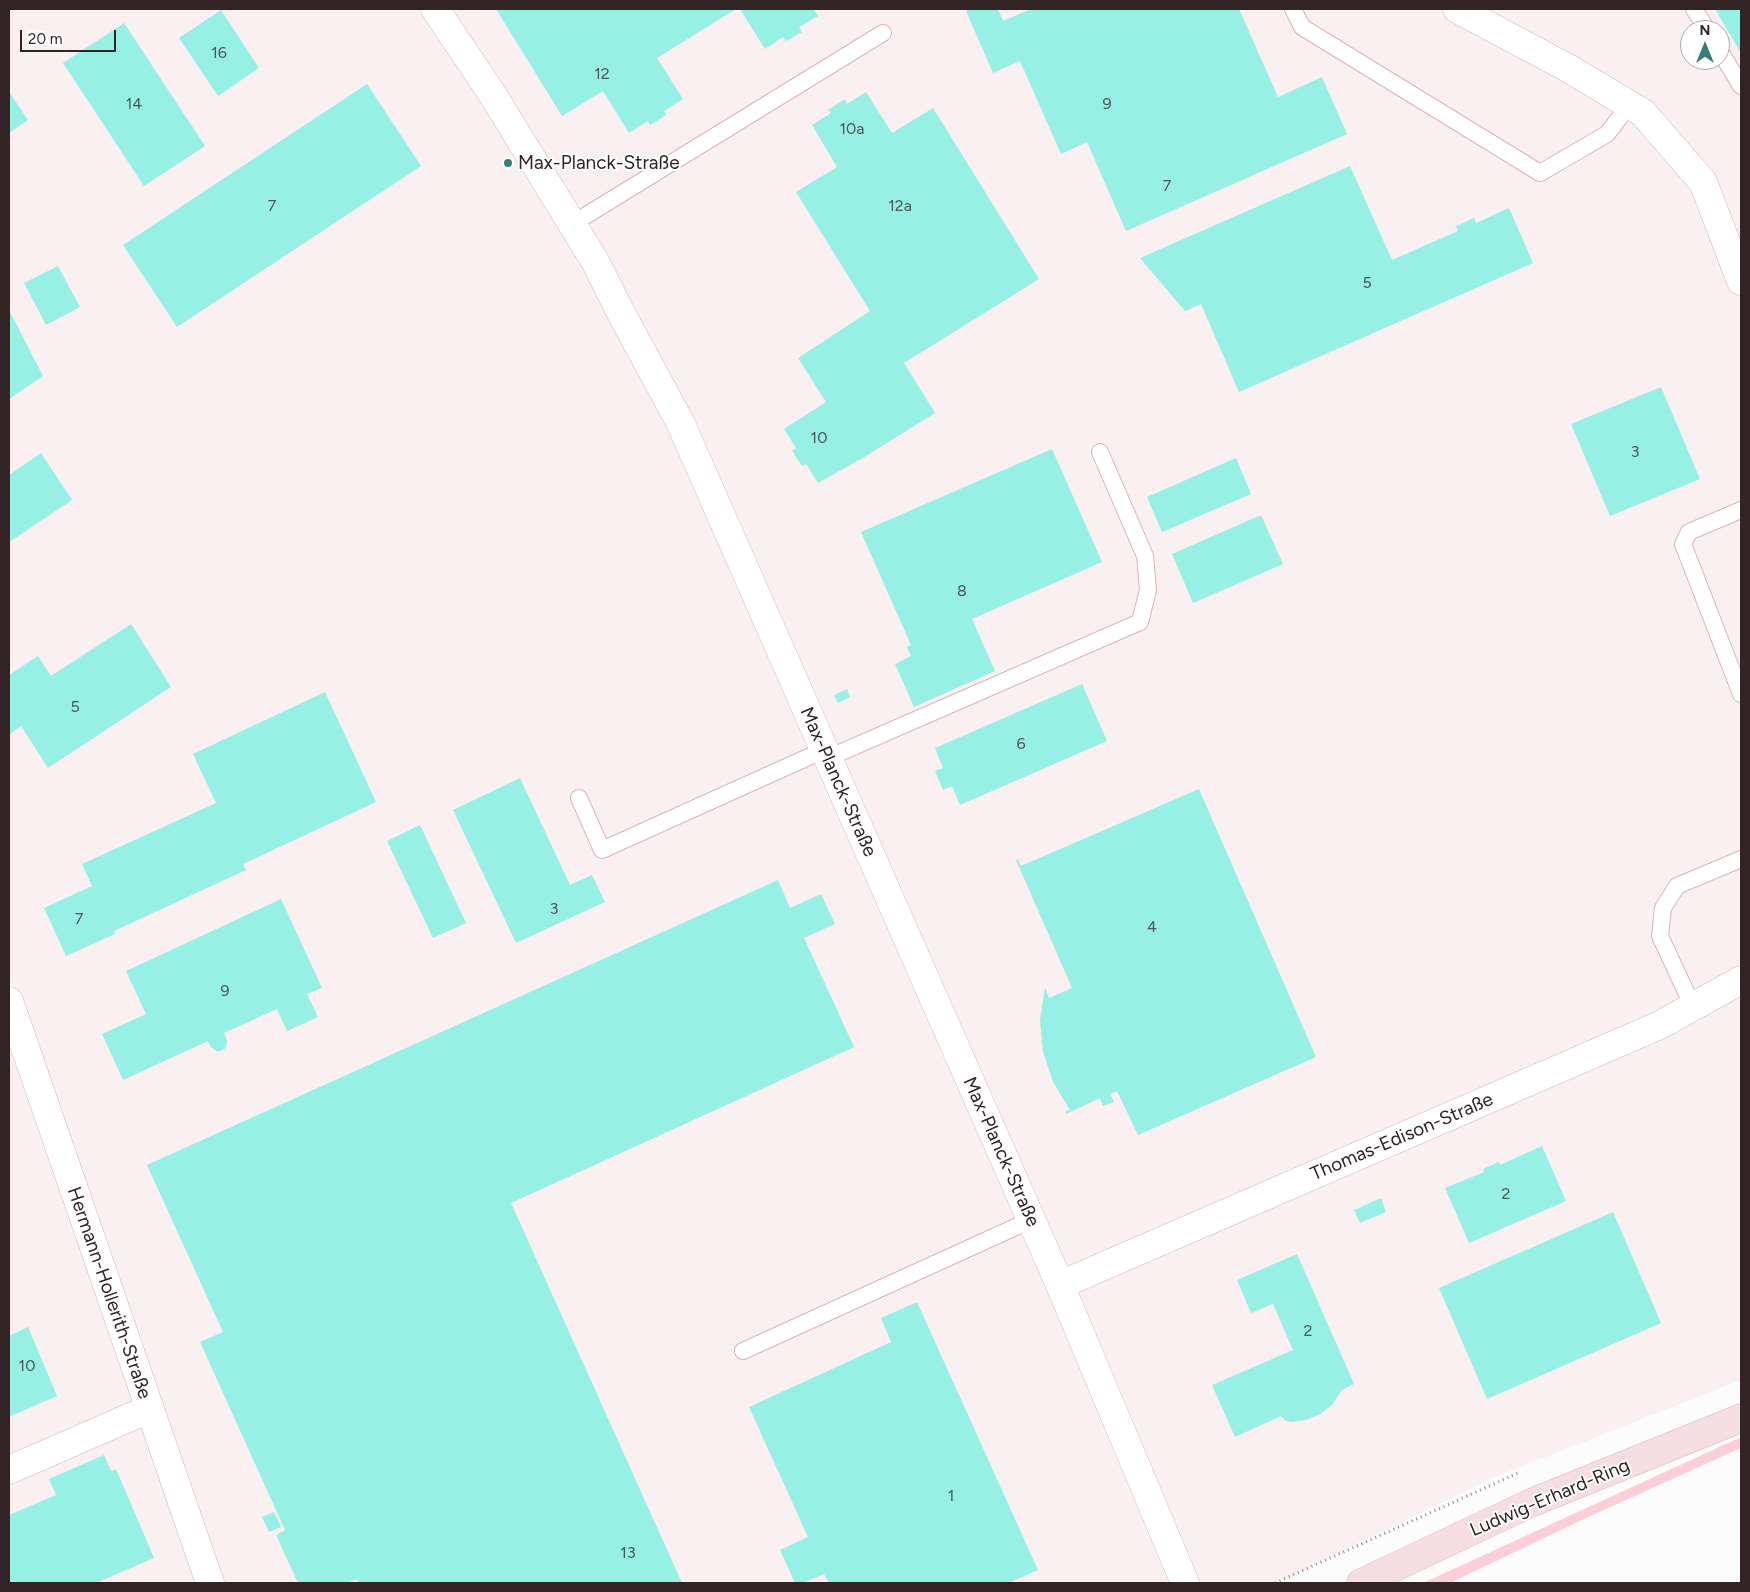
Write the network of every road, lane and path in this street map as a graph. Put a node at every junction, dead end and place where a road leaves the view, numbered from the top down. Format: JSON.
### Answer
{"nodes":[{"id":1,"x":435,"y":9,"type":"edge"},
{"id":2,"x":1293,"y":9,"type":"edge"},
{"id":3,"x":1457,"y":9,"type":"edge"},
{"id":4,"x":1694,"y":9,"type":"edge"},
{"id":5,"x":1701,"y":20,"type":"edge"},
{"id":6,"x":883,"y":33,"type":"dead end"},
{"id":7,"x":1730,"y":68,"type":"edge"},
{"id":8,"x":1741,"y":86,"type":"edge"},
{"id":9,"x":1629,"y":105,"type":"junction"},
{"id":10,"x":572,"y":224,"type":"junction"},
{"id":11,"x":1740,"y":274,"type":"edge"},
{"id":12,"x":1100,"y":452,"type":"dead end"},
{"id":13,"x":1741,"y":510,"type":"edge"},
{"id":14,"x":1741,"y":694,"type":"edge"},
{"id":15,"x":826,"y":754,"type":"junction"},
{"id":16,"x":580,"y":798,"type":"dead end"},
{"id":17,"x":1741,"y":859,"type":"edge"},
{"id":18,"x":1741,"y":980,"type":"edge"},
{"id":19,"x":9,"y":1001,"type":"edge"},
{"id":20,"x":1693,"y":1007,"type":"junction"},
{"id":21,"x":1031,"y":1220,"type":"junction"},
{"id":22,"x":1060,"y":1285,"type":"junction"},
{"id":23,"x":743,"y":1351,"type":"dead end"},
{"id":24,"x":149,"y":1409,"type":"junction"},
{"id":25,"x":1741,"y":1418,"type":"edge"},
{"id":26,"x":9,"y":1470,"type":"edge"},
{"id":27,"x":210,"y":1583,"type":"edge"},
{"id":28,"x":1186,"y":1583,"type":"edge"},
{"id":29,"x":1361,"y":1583,"type":"edge"}],
"edges":[{"from":1,"to":10,"type":"street","name":"Max-Planck-Straße"},
{"from":2,"to":9,"type":"lane"},
{"from":3,"to":9,"type":"street"},
{"from":4,"to":5,"type":"lane"},
{"from":6,"to":10,"type":"lane"},
{"from":7,"to":8,"type":"lane"},
{"from":9,"to":11,"type":"street"},
{"from":10,"to":15,"type":"street","name":"Max-Planck-Straße"},
{"from":12,"to":15,"type":"lane"},
{"from":13,"to":14,"type":"lane"},
{"from":15,"to":16,"type":"lane"},
{"from":15,"to":21,"type":"street","name":"Max-Planck-Straße"},
{"from":17,"to":20,"type":"lane"},
{"from":18,"to":20,"type":"street","name":"Thomas-Edison-Straße"},
{"from":19,"to":24,"type":"street","name":"Hermann-Hollerith-Straße"},
{"from":20,"to":22,"type":"street","name":"Thomas-Edison-Straße"},
{"from":21,"to":22,"type":"street","name":"Max-Planck-Straße"},
{"from":21,"to":23,"type":"lane"},
{"from":22,"to":28,"type":"street","name":"Max-Planck-Straße"},
{"from":24,"to":26,"type":"street"},
{"from":24,"to":27,"type":"street","name":"Hermann-Hollerith-Straße"},
{"from":25,"to":29,"type":"main road","name":"Ludwig-Erhard-Ring"}]}
